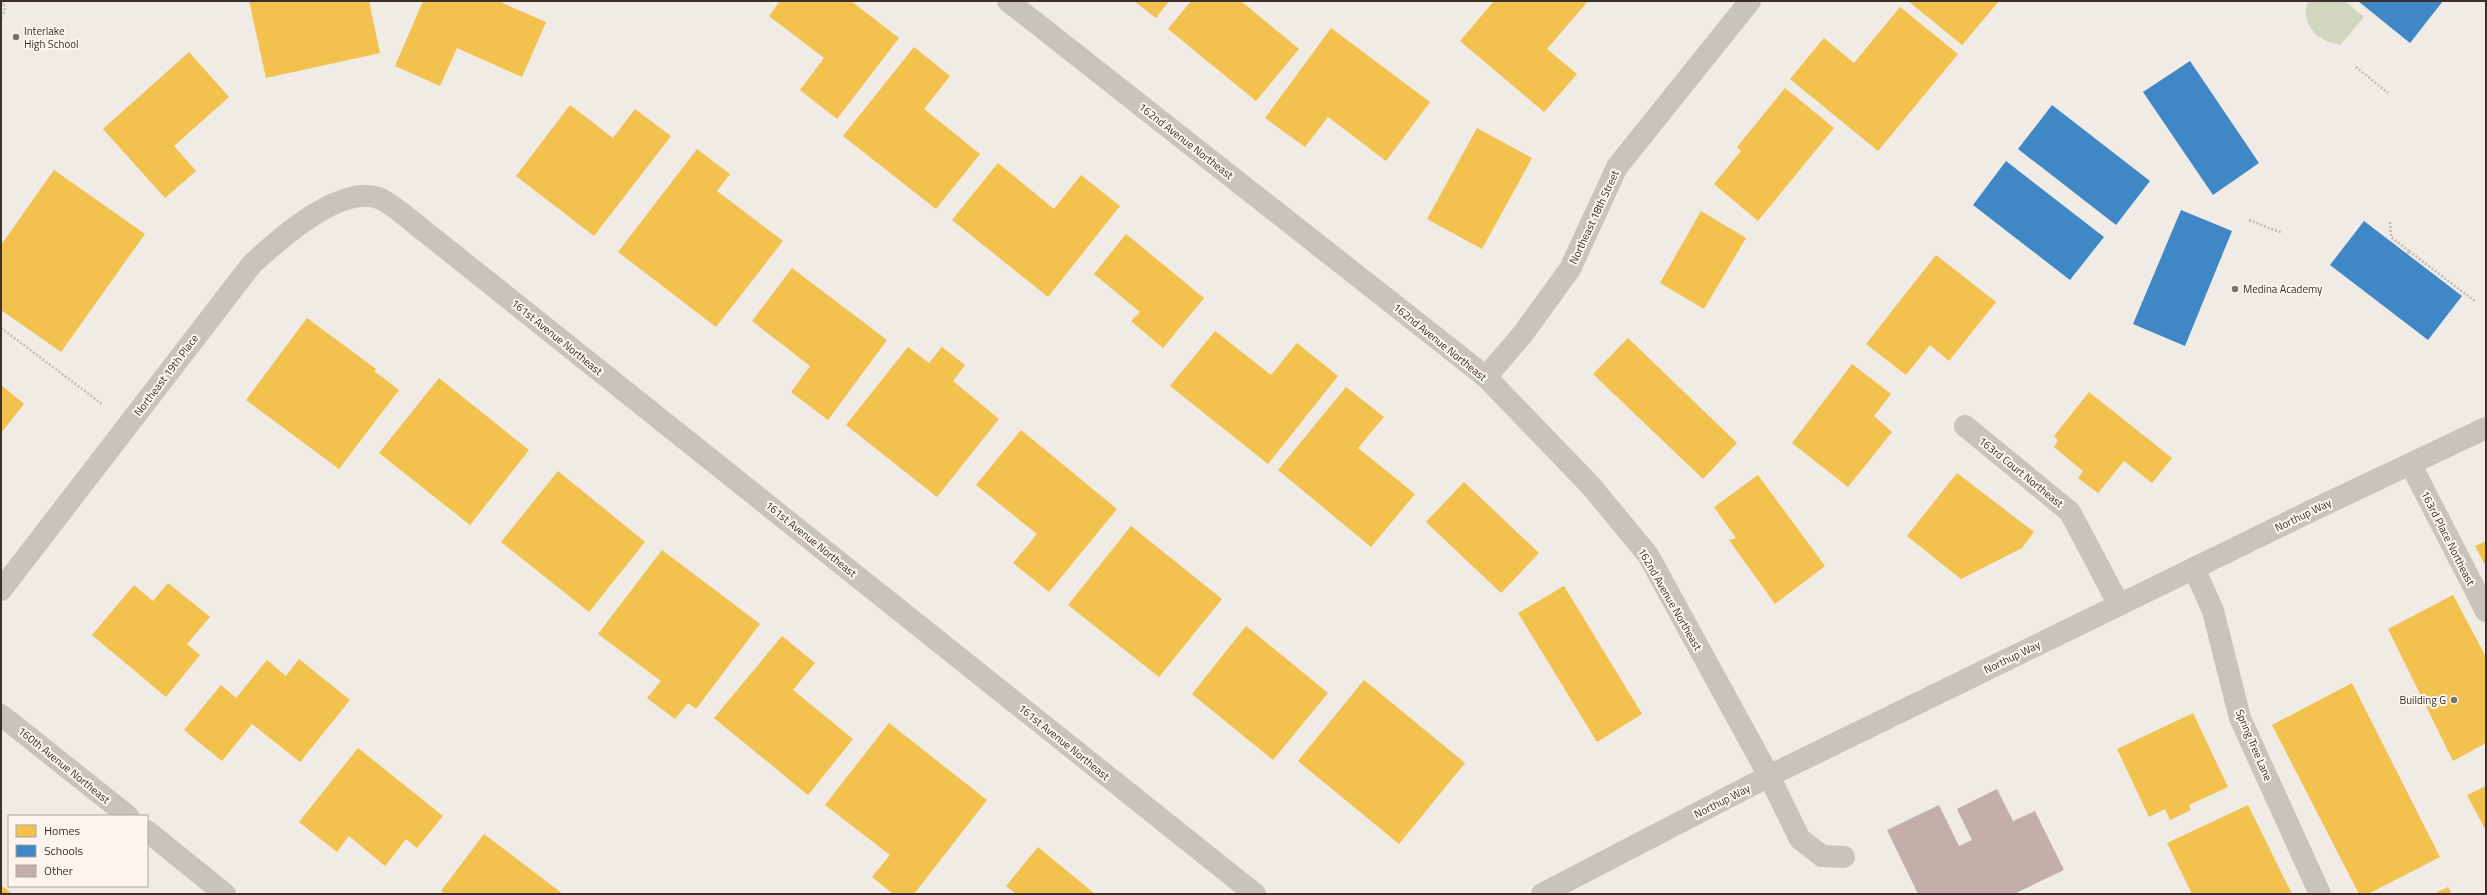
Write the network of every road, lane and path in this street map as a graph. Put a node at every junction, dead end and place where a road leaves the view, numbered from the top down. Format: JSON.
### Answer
{"nodes":[{"id":1,"x":3,"y":1,"type":"edge"},
{"id":2,"x":1008,"y":1,"type":"edge"},
{"id":3,"x":1750,"y":1,"type":"edge"},
{"id":4,"x":1,"y":17,"type":"edge"},
{"id":5,"x":2356,"y":66,"type":"dead end"},
{"id":6,"x":2388,"y":93,"type":"dead end"},
{"id":7,"x":361,"y":197,"type":"joint"},
{"id":8,"x":2249,"y":220,"type":"dead end"},
{"id":9,"x":2390,"y":222,"type":"dead end"},
{"id":10,"x":2282,"y":233,"type":"dead end"},
{"id":11,"x":2409,"y":251,"type":"junction"},
{"id":12,"x":2407,"y":254,"type":"dead end"},
{"id":13,"x":2476,"y":302,"type":"dead end"},
{"id":14,"x":1,"y":328,"type":"edge"},
{"id":15,"x":1486,"y":377,"type":"junction"},
{"id":16,"x":105,"y":407,"type":"dead end"},
{"id":17,"x":1965,"y":426,"type":"dead end"},
{"id":18,"x":2486,"y":428,"type":"edge"},
{"id":19,"x":2411,"y":465,"type":"junction"},
{"id":20,"x":2194,"y":568,"type":"junction"},
{"id":21,"x":1,"y":590,"type":"edge"},
{"id":22,"x":2119,"y":605,"type":"junction"},
{"id":23,"x":2486,"y":611,"type":"edge"},
{"id":24,"x":1,"y":715,"type":"edge"},
{"id":25,"x":1769,"y":776,"type":"junction"},
{"id":26,"x":127,"y":815,"type":"edge"},
{"id":27,"x":148,"y":833,"type":"edge"},
{"id":28,"x":1844,"y":857,"type":"dead end"},
{"id":29,"x":225,"y":894,"type":"edge"},
{"id":30,"x":1255,"y":894,"type":"edge"},
{"id":31,"x":1542,"y":894,"type":"edge"},
{"id":32,"x":2320,"y":894,"type":"edge"}],
"edges":[{"from":1,"to":4,"type":"path"},
{"from":2,"to":15,"type":"street","name":"162nd Avenue Northeast"},
{"from":3,"to":15,"type":"street","name":"Northeast 18th Street"},
{"from":5,"to":6,"type":"path"},
{"from":7,"to":21,"type":"street","name":"Northeast 19th Place"},
{"from":7,"to":30,"type":"street","name":"161st Avenue Northeast"},
{"from":8,"to":10,"type":"path"},
{"from":9,"to":11,"type":"path"},
{"from":11,"to":12,"type":"path"},
{"from":11,"to":13,"type":"path"},
{"from":14,"to":16,"type":"path"},
{"from":15,"to":25,"type":"street","name":"162nd Avenue Northeast"},
{"from":17,"to":22,"type":"street","name":"163rd Court Northeast"},
{"from":18,"to":19,"type":"street","name":"Northup Way"},
{"from":19,"to":20,"type":"street","name":"Northup Way"},
{"from":19,"to":23,"type":"street","name":"163rd Place Northeast"},
{"from":20,"to":22,"type":"street","name":"Northup Way"},
{"from":20,"to":32,"type":"street","name":"Spring Tree Lane"},
{"from":22,"to":25,"type":"street","name":"Northup Way"},
{"from":24,"to":26,"type":"street","name":"160th Avenue Northeast"},
{"from":25,"to":28,"type":"street","name":"162nd Avenue Northeast"},
{"from":25,"to":31,"type":"street","name":"Northup Way"},
{"from":27,"to":29,"type":"street"}]}
